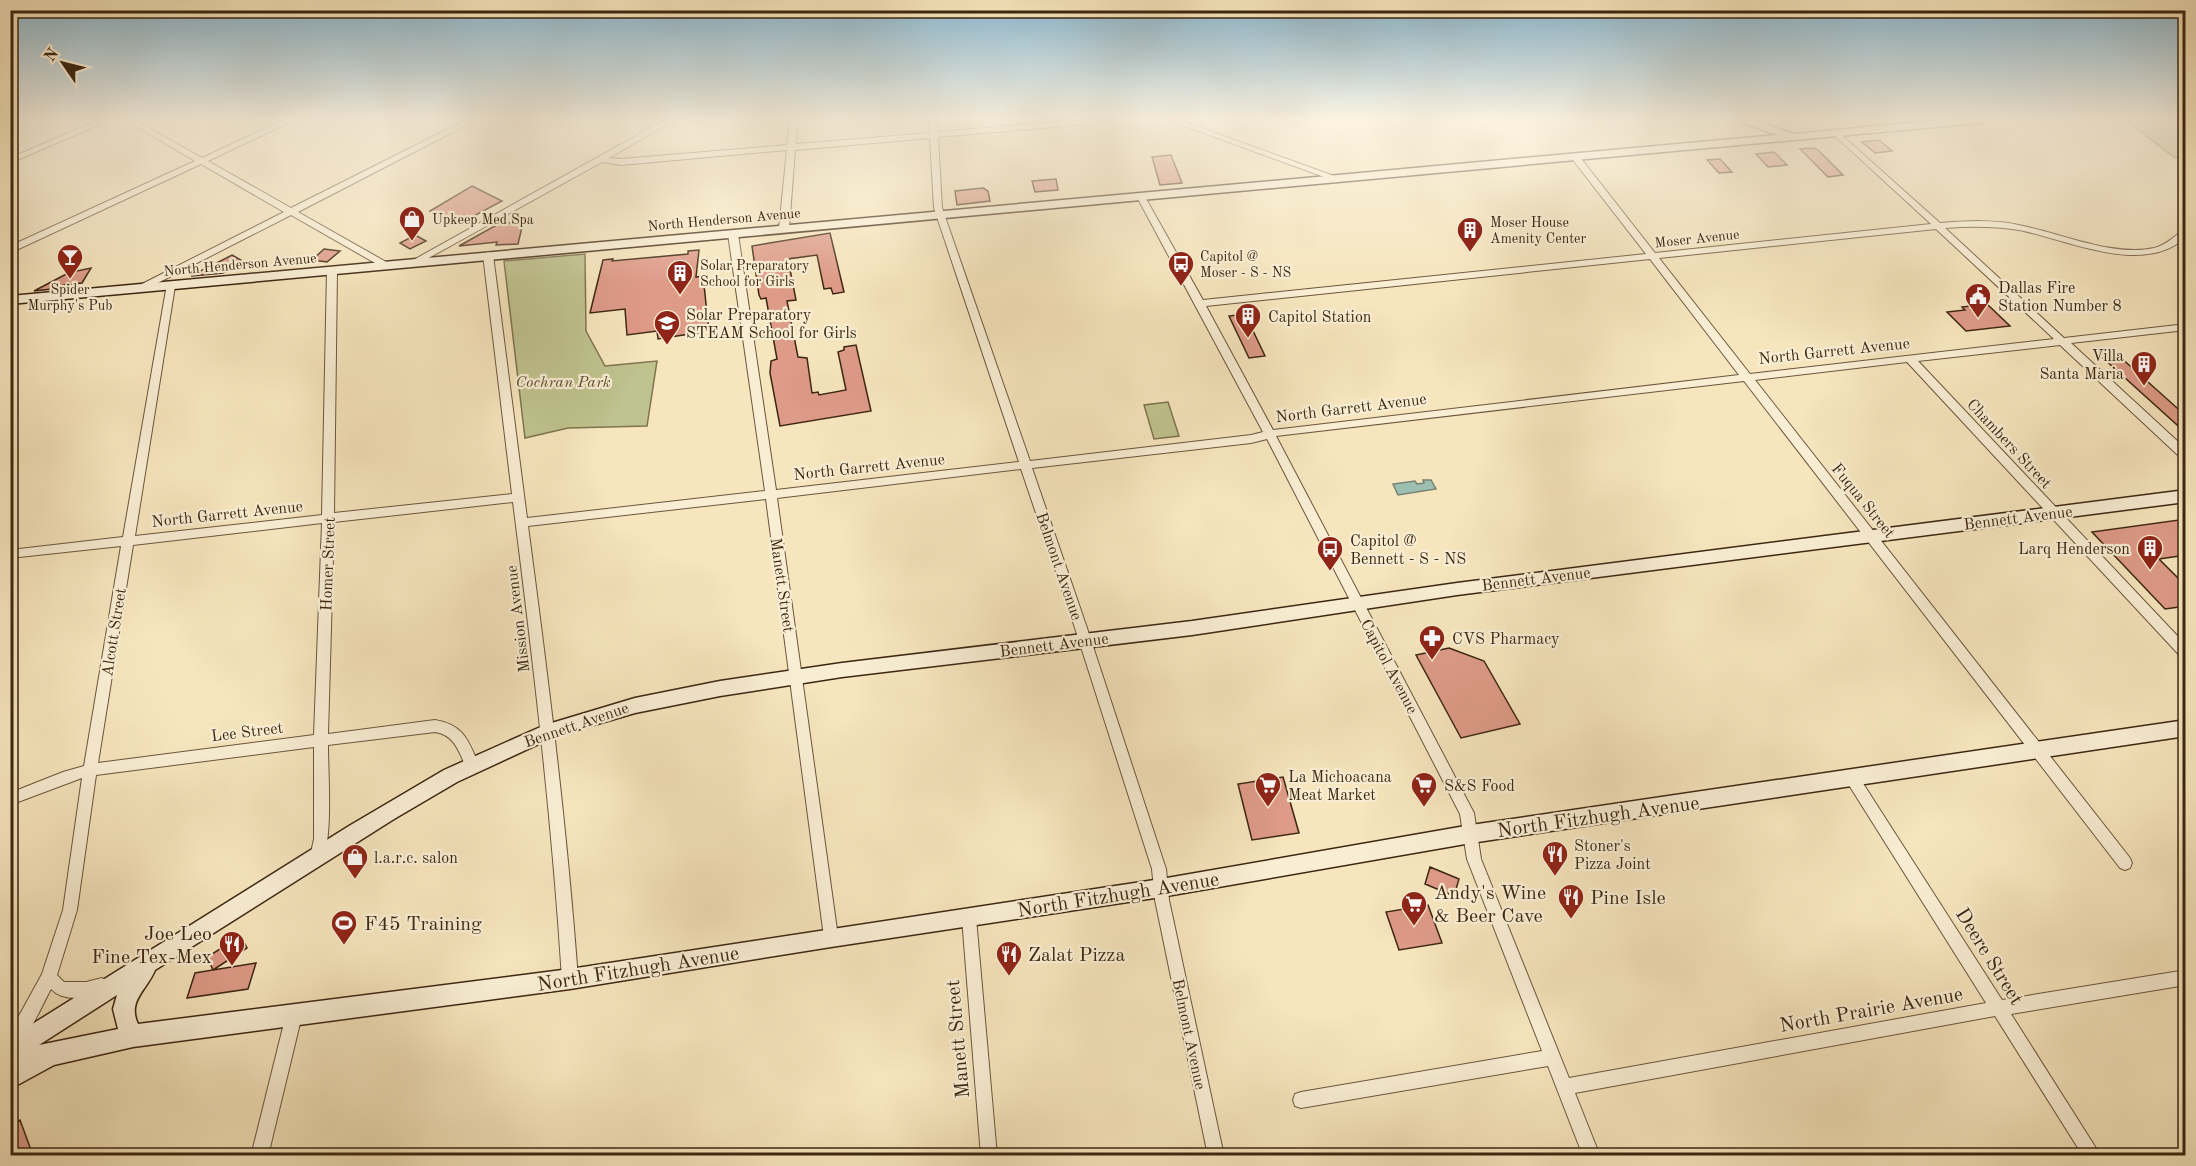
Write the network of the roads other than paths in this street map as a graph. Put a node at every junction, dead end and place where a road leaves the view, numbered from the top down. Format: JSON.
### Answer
{"nodes":[{"id":1,"x":174,"y":174,"type":"edge"},
{"id":2,"x":223,"y":174,"type":"edge"},
{"id":3,"x":365,"y":174,"type":"edge"},
{"id":4,"x":574,"y":174,"type":"edge"},
{"id":5,"x":789,"y":174,"type":"edge"},
{"id":6,"x":936,"y":174,"type":"edge"},
{"id":7,"x":1325,"y":174,"type":"edge"},
{"id":8,"x":1401,"y":174,"type":"edge"},
{"id":9,"x":1589,"y":174,"type":"edge"},
{"id":10,"x":1881,"y":174,"type":"edge"},
{"id":11,"x":1341,"y":180,"type":"junction"},
{"id":12,"x":1141,"y":197,"type":"junction"},
{"id":13,"x":291,"y":212,"type":"junction"},
{"id":14,"x":942,"y":216,"type":"junction"},
{"id":15,"x":1938,"y":227,"type":"junction"},
{"id":16,"x":784,"y":228,"type":"junction"},
{"id":17,"x":2186,"y":232,"type":"edge"},
{"id":18,"x":733,"y":234,"type":"junction"},
{"id":19,"x":10,"y":250,"type":"edge"},
{"id":20,"x":488,"y":255,"type":"junction"},
{"id":21,"x":1653,"y":256,"type":"junction"},
{"id":22,"x":413,"y":263,"type":"junction"},
{"id":23,"x":385,"y":266,"type":"junction"},
{"id":24,"x":332,"y":270,"type":"junction"},
{"id":25,"x":170,"y":286,"type":"junction"},
{"id":26,"x":141,"y":288,"type":"junction"},
{"id":27,"x":10,"y":300,"type":"edge"},
{"id":28,"x":1202,"y":303,"type":"junction"},
{"id":29,"x":2186,"y":327,"type":"edge"},
{"id":30,"x":2061,"y":341,"type":"junction"},
{"id":31,"x":1910,"y":358,"type":"junction"},
{"id":32,"x":1747,"y":377,"type":"junction"},
{"id":33,"x":1269,"y":434,"type":"junction"},
{"id":34,"x":2186,"y":456,"type":"edge"},
{"id":35,"x":1026,"y":465,"type":"junction"},
{"id":36,"x":770,"y":494,"type":"junction"},
{"id":37,"x":2186,"y":496,"type":"edge"},
{"id":38,"x":518,"y":497,"type":"junction"},
{"id":39,"x":2053,"y":513,"type":"junction"},
{"id":40,"x":328,"y":519,"type":"junction"},
{"id":41,"x":521,"y":523,"type":"junction"},
{"id":42,"x":1872,"y":535,"type":"junction"},
{"id":43,"x":129,"y":539,"type":"junction"},
{"id":44,"x":10,"y":554,"type":"edge"},
{"id":45,"x":1358,"y":605,"type":"junction"},
{"id":46,"x":1085,"y":641,"type":"junction"},
{"id":47,"x":2186,"y":654,"type":"edge"},
{"id":48,"x":796,"y":676,"type":"junction"},
{"id":49,"x":2186,"y":729,"type":"edge"},
{"id":50,"x":548,"y":731,"type":"junction"},
{"id":51,"x":321,"y":738,"type":"junction"},
{"id":52,"x":2038,"y":751,"type":"junction"},
{"id":53,"x":472,"y":765,"type":"junction"},
{"id":54,"x":90,"y":770,"type":"junction"},
{"id":55,"x":1852,"y":778,"type":"junction"},
{"id":56,"x":10,"y":799,"type":"edge"},
{"id":57,"x":1471,"y":834,"type":"junction"},
{"id":58,"x":317,"y":857,"type":"junction"},
{"id":59,"x":2125,"y":863,"type":"dead end"},
{"id":60,"x":1161,"y":888,"type":"junction"},
{"id":61,"x":969,"y":918,"type":"junction"},
{"id":62,"x":831,"y":937,"type":"junction"},
{"id":63,"x":154,"y":960,"type":"junction"},
{"id":64,"x":2186,"y":976,"type":"edge"},
{"id":65,"x":49,"y":977,"type":"junction"},
{"id":66,"x":570,"y":979,"type":"junction"},
{"id":67,"x":121,"y":980,"type":"junction"},
{"id":68,"x":1999,"y":1008,"type":"junction"},
{"id":69,"x":294,"y":1015,"type":"junction"},
{"id":70,"x":134,"y":1036,"type":"junction"},
{"id":71,"x":10,"y":1042,"type":"edge"},
{"id":72,"x":10,"y":1051,"type":"edge"},
{"id":73,"x":50,"y":1054,"type":"junction"},
{"id":74,"x":1553,"y":1057,"type":"junction"},
{"id":75,"x":10,"y":1059,"type":"edge"},
{"id":76,"x":10,"y":1078,"type":"edge"},
{"id":77,"x":1565,"y":1087,"type":"junction"},
{"id":78,"x":1301,"y":1100,"type":"dead end"},
{"id":79,"x":259,"y":1155,"type":"edge"},
{"id":80,"x":989,"y":1155,"type":"edge"},
{"id":81,"x":1216,"y":1155,"type":"edge"},
{"id":82,"x":1592,"y":1155,"type":"edge"},
{"id":83,"x":2093,"y":1155,"type":"edge"}],
"edges":[{"from":1,"to":19,"type":"street"},
{"from":2,"to":13,"type":"street"},
{"from":3,"to":13,"type":"street"},
{"from":4,"to":22,"type":"street"},
{"from":5,"to":16,"type":"street"},
{"from":6,"to":14,"type":"street","name":"Belmont Avenue"},
{"from":7,"to":11,"type":"street"},
{"from":8,"to":11,"type":"street","name":"North Henderson Avenue"},
{"from":9,"to":21,"type":"street","name":"Fuqua Street"},
{"from":10,"to":15,"type":"street"},
{"from":11,"to":12,"type":"street","name":"North Henderson Avenue"},
{"from":12,"to":14,"type":"street","name":"North Henderson Avenue"},
{"from":12,"to":28,"type":"street","name":"Capitol Avenue"},
{"from":13,"to":23,"type":"street"},
{"from":13,"to":26,"type":"street"},
{"from":14,"to":16,"type":"street","name":"North Henderson Avenue"},
{"from":14,"to":35,"type":"street","name":"Belmont Avenue"},
{"from":15,"to":17,"type":"street","name":"Moser Avenue"},
{"from":15,"to":21,"type":"street","name":"Moser Avenue"},
{"from":15,"to":30,"type":"street"},
{"from":16,"to":18,"type":"street","name":"North Henderson Avenue"},
{"from":18,"to":20,"type":"street","name":"North Henderson Avenue"},
{"from":18,"to":36,"type":"street","name":"Manett Street"},
{"from":20,"to":22,"type":"street","name":"North Henderson Avenue"},
{"from":20,"to":38,"type":"street","name":"Mission Avenue"},
{"from":21,"to":28,"type":"street","name":"Moser Avenue"},
{"from":21,"to":32,"type":"street","name":"Fuqua Street"},
{"from":22,"to":23,"type":"street","name":"North Henderson Avenue"},
{"from":23,"to":24,"type":"street","name":"North Henderson Avenue"},
{"from":24,"to":25,"type":"street","name":"North Henderson Avenue"},
{"from":24,"to":40,"type":"street","name":"Homer Street"},
{"from":25,"to":26,"type":"street","name":"North Henderson Avenue"},
{"from":25,"to":43,"type":"street","name":"Alcott Street"},
{"from":26,"to":27,"type":"street","name":"North Henderson Avenue"},
{"from":28,"to":33,"type":"street","name":"Capitol Avenue"},
{"from":29,"to":30,"type":"street","name":"North Garrett Avenue"},
{"from":30,"to":31,"type":"street","name":"North Garrett Avenue"},
{"from":30,"to":34,"type":"street"},
{"from":31,"to":32,"type":"street","name":"North Garrett Avenue"},
{"from":31,"to":39,"type":"street","name":"Chambers Street"},
{"from":32,"to":33,"type":"street","name":"North Garrett Avenue"},
{"from":32,"to":42,"type":"street","name":"Fuqua Street"},
{"from":33,"to":35,"type":"street","name":"North Garrett Avenue"},
{"from":33,"to":45,"type":"street","name":"Capitol Avenue"},
{"from":35,"to":36,"type":"street","name":"North Garrett Avenue"},
{"from":35,"to":46,"type":"street","name":"Belmont Avenue"},
{"from":36,"to":41,"type":"street","name":"North Garrett Avenue"},
{"from":36,"to":48,"type":"street","name":"Manett Street"},
{"from":37,"to":39,"type":"street","name":"Bennett Avenue"},
{"from":38,"to":40,"type":"street","name":"North Garrett Avenue"},
{"from":38,"to":41,"type":"street","name":"Mission Avenue"},
{"from":39,"to":42,"type":"street","name":"Bennett Avenue"},
{"from":39,"to":47,"type":"street","name":"Chambers Street"},
{"from":40,"to":43,"type":"street","name":"North Garrett Avenue"},
{"from":40,"to":51,"type":"street","name":"Homer Street"},
{"from":41,"to":50,"type":"street","name":"Mission Avenue"},
{"from":42,"to":45,"type":"street","name":"Bennett Avenue"},
{"from":42,"to":52,"type":"street","name":"Fuqua Street"},
{"from":43,"to":44,"type":"street","name":"North Garrett Avenue"},
{"from":43,"to":54,"type":"street","name":"Alcott Street"},
{"from":45,"to":46,"type":"street","name":"Bennett Avenue"},
{"from":45,"to":57,"type":"street","name":"Capitol Avenue"},
{"from":46,"to":48,"type":"street","name":"Bennett Avenue"},
{"from":46,"to":60,"type":"street","name":"Belmont Avenue"},
{"from":48,"to":50,"type":"street","name":"Bennett Avenue"},
{"from":48,"to":62,"type":"street","name":"Manett Street"},
{"from":49,"to":52,"type":"street","name":"North Fitzhugh Avenue"},
{"from":50,"to":53,"type":"street","name":"Bennett Avenue"},
{"from":50,"to":66,"type":"street","name":"Mission Avenue"},
{"from":51,"to":53,"type":"street","name":"Lee Street"},
{"from":51,"to":54,"type":"street","name":"Lee Street"},
{"from":51,"to":58,"type":"street","name":"Homer Street"},
{"from":52,"to":55,"type":"street","name":"North Fitzhugh Avenue"},
{"from":52,"to":59,"type":"street","name":"Fuqua Street"},
{"from":53,"to":58,"type":"street","name":"Bennett Avenue"},
{"from":54,"to":56,"type":"street","name":"Lee Street"},
{"from":54,"to":65,"type":"street","name":"Alcott Street"},
{"from":55,"to":57,"type":"street","name":"North Fitzhugh Avenue"},
{"from":55,"to":68,"type":"street","name":"Deere Street"},
{"from":57,"to":60,"type":"street","name":"North Fitzhugh Avenue"},
{"from":57,"to":74,"type":"street","name":"Capitol Avenue"},
{"from":58,"to":63,"type":"street","name":"Bennett Avenue"},
{"from":60,"to":61,"type":"street","name":"North Fitzhugh Avenue"},
{"from":60,"to":81,"type":"street","name":"Belmont Avenue"},
{"from":61,"to":62,"type":"street","name":"North Fitzhugh Avenue"},
{"from":61,"to":80,"type":"street","name":"Manett Street"},
{"from":62,"to":66,"type":"street","name":"North Fitzhugh Avenue"},
{"from":63,"to":67,"type":"street","name":"Bennett Avenue"},
{"from":63,"to":70,"type":"street"},
{"from":64,"to":68,"type":"street","name":"North Prairie Avenue"},
{"from":65,"to":67,"type":"street"},
{"from":65,"to":71,"type":"street","name":"Alcott Street"},
{"from":66,"to":69,"type":"street","name":"North Fitzhugh Avenue"},
{"from":67,"to":72,"type":"street","name":"Bennett Avenue"},
{"from":68,"to":77,"type":"street","name":"North Prairie Avenue"},
{"from":68,"to":83,"type":"street","name":"Deere Street"},
{"from":69,"to":70,"type":"street","name":"North Fitzhugh Avenue"},
{"from":69,"to":79,"type":"street"},
{"from":70,"to":73,"type":"street","name":"North Fitzhugh Avenue"},
{"from":73,"to":75,"type":"street","name":"North Fitzhugh Avenue"},
{"from":73,"to":76,"type":"street","name":"North Fitzhugh Avenue"},
{"from":74,"to":77,"type":"street","name":"Capitol Avenue"},
{"from":74,"to":78,"type":"street"},
{"from":77,"to":82,"type":"street","name":"Capitol Avenue"}]}
